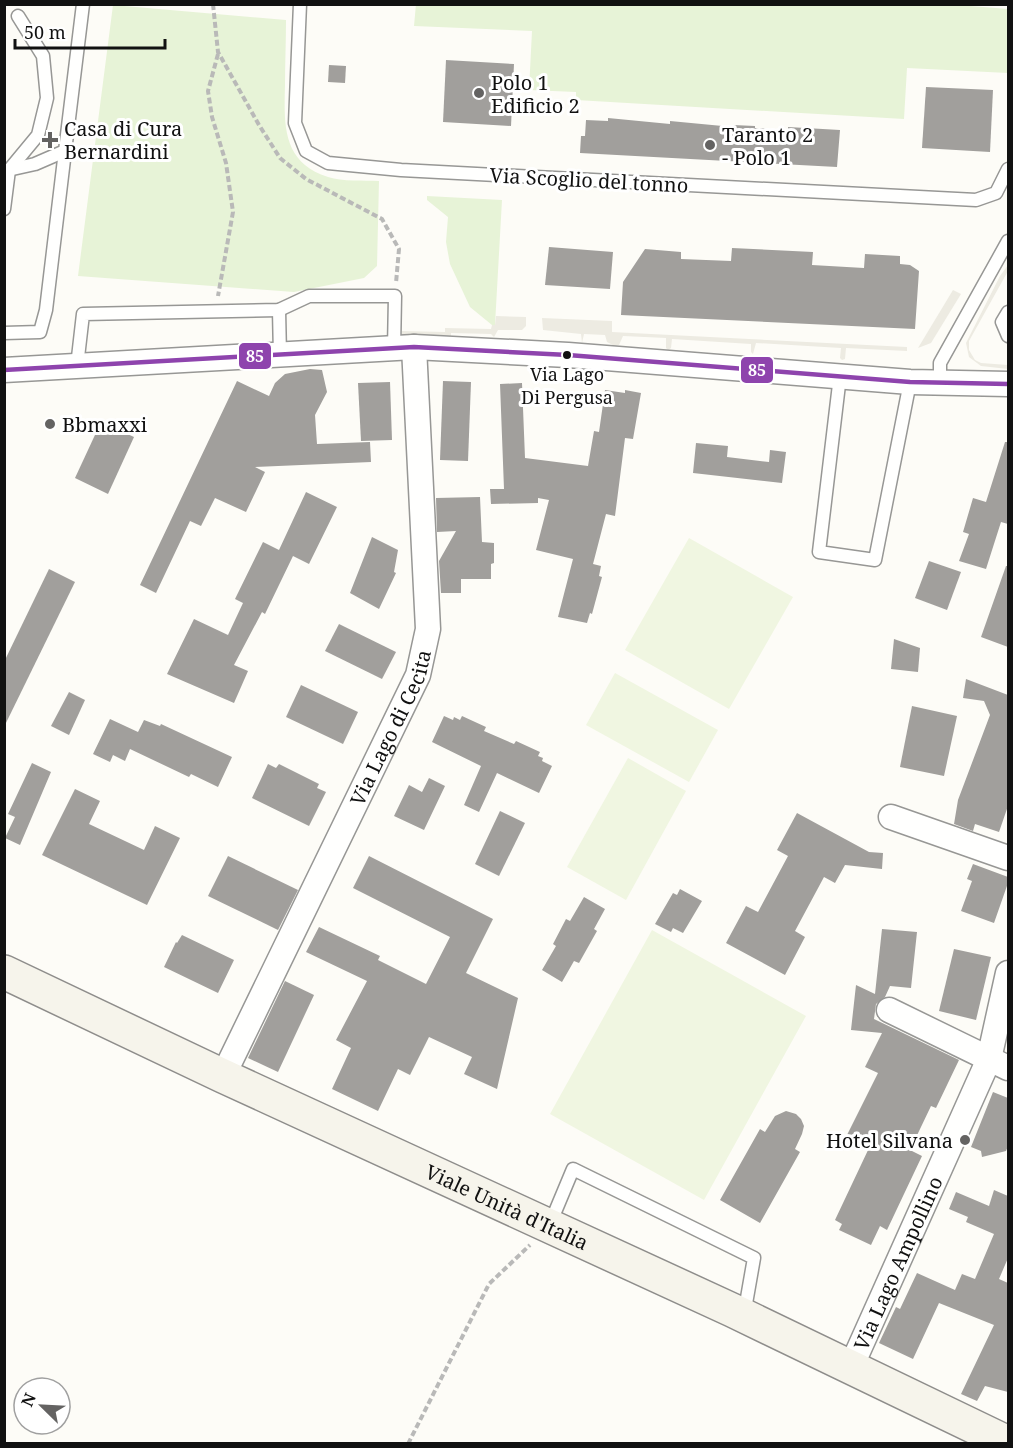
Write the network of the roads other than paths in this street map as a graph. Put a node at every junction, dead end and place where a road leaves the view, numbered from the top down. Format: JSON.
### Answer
{"nodes":[{"id":1,"x":83,"y":4,"type":"edge"},
{"id":2,"x":300,"y":4,"type":"edge"},
{"id":3,"x":18,"y":15,"type":"dead end"},
{"id":4,"x":65,"y":151,"type":"junction"},
{"id":5,"x":1008,"y":169,"type":"edge"},
{"id":6,"x":7,"y":170,"type":"edge"},
{"id":7,"x":4,"y":209,"type":"edge"},
{"id":8,"x":1008,"y":242,"type":"edge"},
{"id":9,"x":279,"y":310,"type":"junction"},
{"id":10,"x":1008,"y":312,"type":"edge"},
{"id":11,"x":4,"y":333,"type":"edge"},
{"id":12,"x":1008,"y":336,"type":"edge"},
{"id":13,"x":404,"y":348,"type":"junction"},
{"id":14,"x":280,"y":356,"type":"junction"},
{"id":15,"x":77,"y":366,"type":"junction"},
{"id":16,"x":4,"y":370,"type":"edge"},
{"id":17,"x":840,"y":376,"type":"junction"},
{"id":18,"x":910,"y":382,"type":"junction"},
{"id":19,"x":940,"y":383,"type":"junction"},
{"id":20,"x":1008,"y":384,"type":"edge"},
{"id":21,"x":891,"y":816,"type":"dead end"},
{"id":22,"x":1008,"y":858,"type":"edge"},
{"id":23,"x":4,"y":972,"type":"edge"},
{"id":24,"x":1008,"y":973,"type":"edge"},
{"id":25,"x":889,"y":1010,"type":"dead end"},
{"id":26,"x":999,"y":1064,"type":"edge"},
{"id":27,"x":223,"y":1076,"type":"junction"},
{"id":28,"x":550,"y":1225,"type":"junction"},
{"id":29,"x":744,"y":1316,"type":"junction"},
{"id":30,"x":851,"y":1368,"type":"junction"},
{"id":31,"x":1008,"y":1443,"type":"edge"}],
"edges":[{"from":1,"to":4,"type":"lane"},
{"from":2,"to":5,"type":"lane","name":"Via Scoglio del tonno"},
{"from":3,"to":6,"type":"lane"},
{"from":4,"to":6,"type":"lane"},
{"from":4,"to":11,"type":"lane"},
{"from":6,"to":7,"type":"lane"},
{"from":8,"to":19,"type":"lane"},
{"from":9,"to":13,"type":"lane"},
{"from":9,"to":14,"type":"lane"},
{"from":9,"to":15,"type":"lane"},
{"from":10,"to":12,"type":"lane"},
{"from":13,"to":14,"type":"street"},
{"from":13,"to":17,"type":"street"},
{"from":13,"to":27,"type":"street","name":"Via Lago di Cecita"},
{"from":14,"to":15,"type":"street"},
{"from":15,"to":16,"type":"street"},
{"from":17,"to":18,"type":"street"},
{"from":17,"to":18,"type":"lane"},
{"from":18,"to":19,"type":"street"},
{"from":19,"to":20,"type":"street"},
{"from":21,"to":22,"type":"street"},
{"from":23,"to":27,"type":"main road","name":"Viale Unità d'Italia"},
{"from":24,"to":26,"type":"street","name":"Via Lago Ampollino"},
{"from":25,"to":26,"type":"street"},
{"from":26,"to":30,"type":"street","name":"Via Lago Ampollino"},
{"from":27,"to":28,"type":"main road","name":"Viale Unità d'Italia"},
{"from":28,"to":29,"type":"main road","name":"Viale Unità d'Italia"},
{"from":28,"to":29,"type":"lane"},
{"from":29,"to":30,"type":"main road","name":"Viale Unità d'Italia"},
{"from":30,"to":31,"type":"main road","name":"Viale Unità d'Italia"}]}
